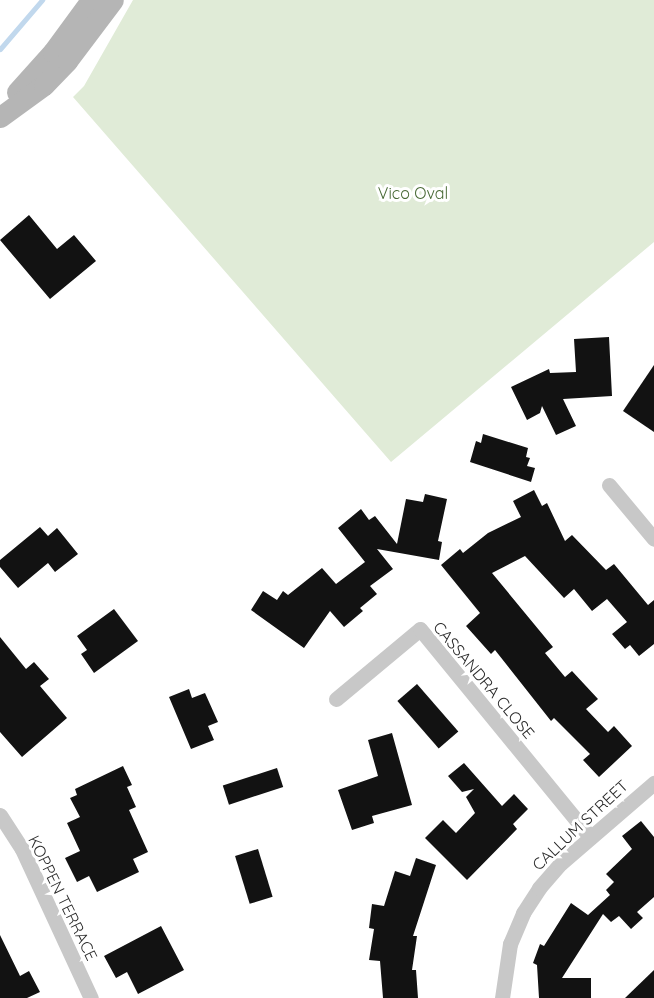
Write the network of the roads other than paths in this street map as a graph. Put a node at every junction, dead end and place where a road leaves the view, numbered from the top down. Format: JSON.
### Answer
{"nodes":[{"id":1,"x":91,"y":0,"type":"edge"},
{"id":2,"x":113,"y":0,"type":"edge"},
{"id":3,"x":0,"y":110,"type":"edge"},
{"id":4,"x":0,"y":117,"type":"edge"},
{"id":5,"x":609,"y":485,"type":"dead end"},
{"id":6,"x":654,"y":539,"type":"edge"},
{"id":7,"x":336,"y":699,"type":"dead end"},
{"id":8,"x":654,"y":783,"type":"edge"},
{"id":9,"x":0,"y":815,"type":"edge"},
{"id":10,"x":590,"y":837,"type":"junction"},
{"id":11,"x":91,"y":998,"type":"edge"},
{"id":12,"x":502,"y":998,"type":"edge"}],
"edges":[{"from":1,"to":3,"type":"street"},
{"from":2,"to":4,"type":"street"},
{"from":5,"to":6,"type":"street"},
{"from":7,"to":10,"type":"street","name":"CASSANDRA CLOSE"},
{"from":8,"to":10,"type":"street","name":"CALLUM STREET"},
{"from":9,"to":11,"type":"street","name":"KOPPEN TERRACE"},
{"from":10,"to":12,"type":"street","name":"CALLUM STREET"}]}
